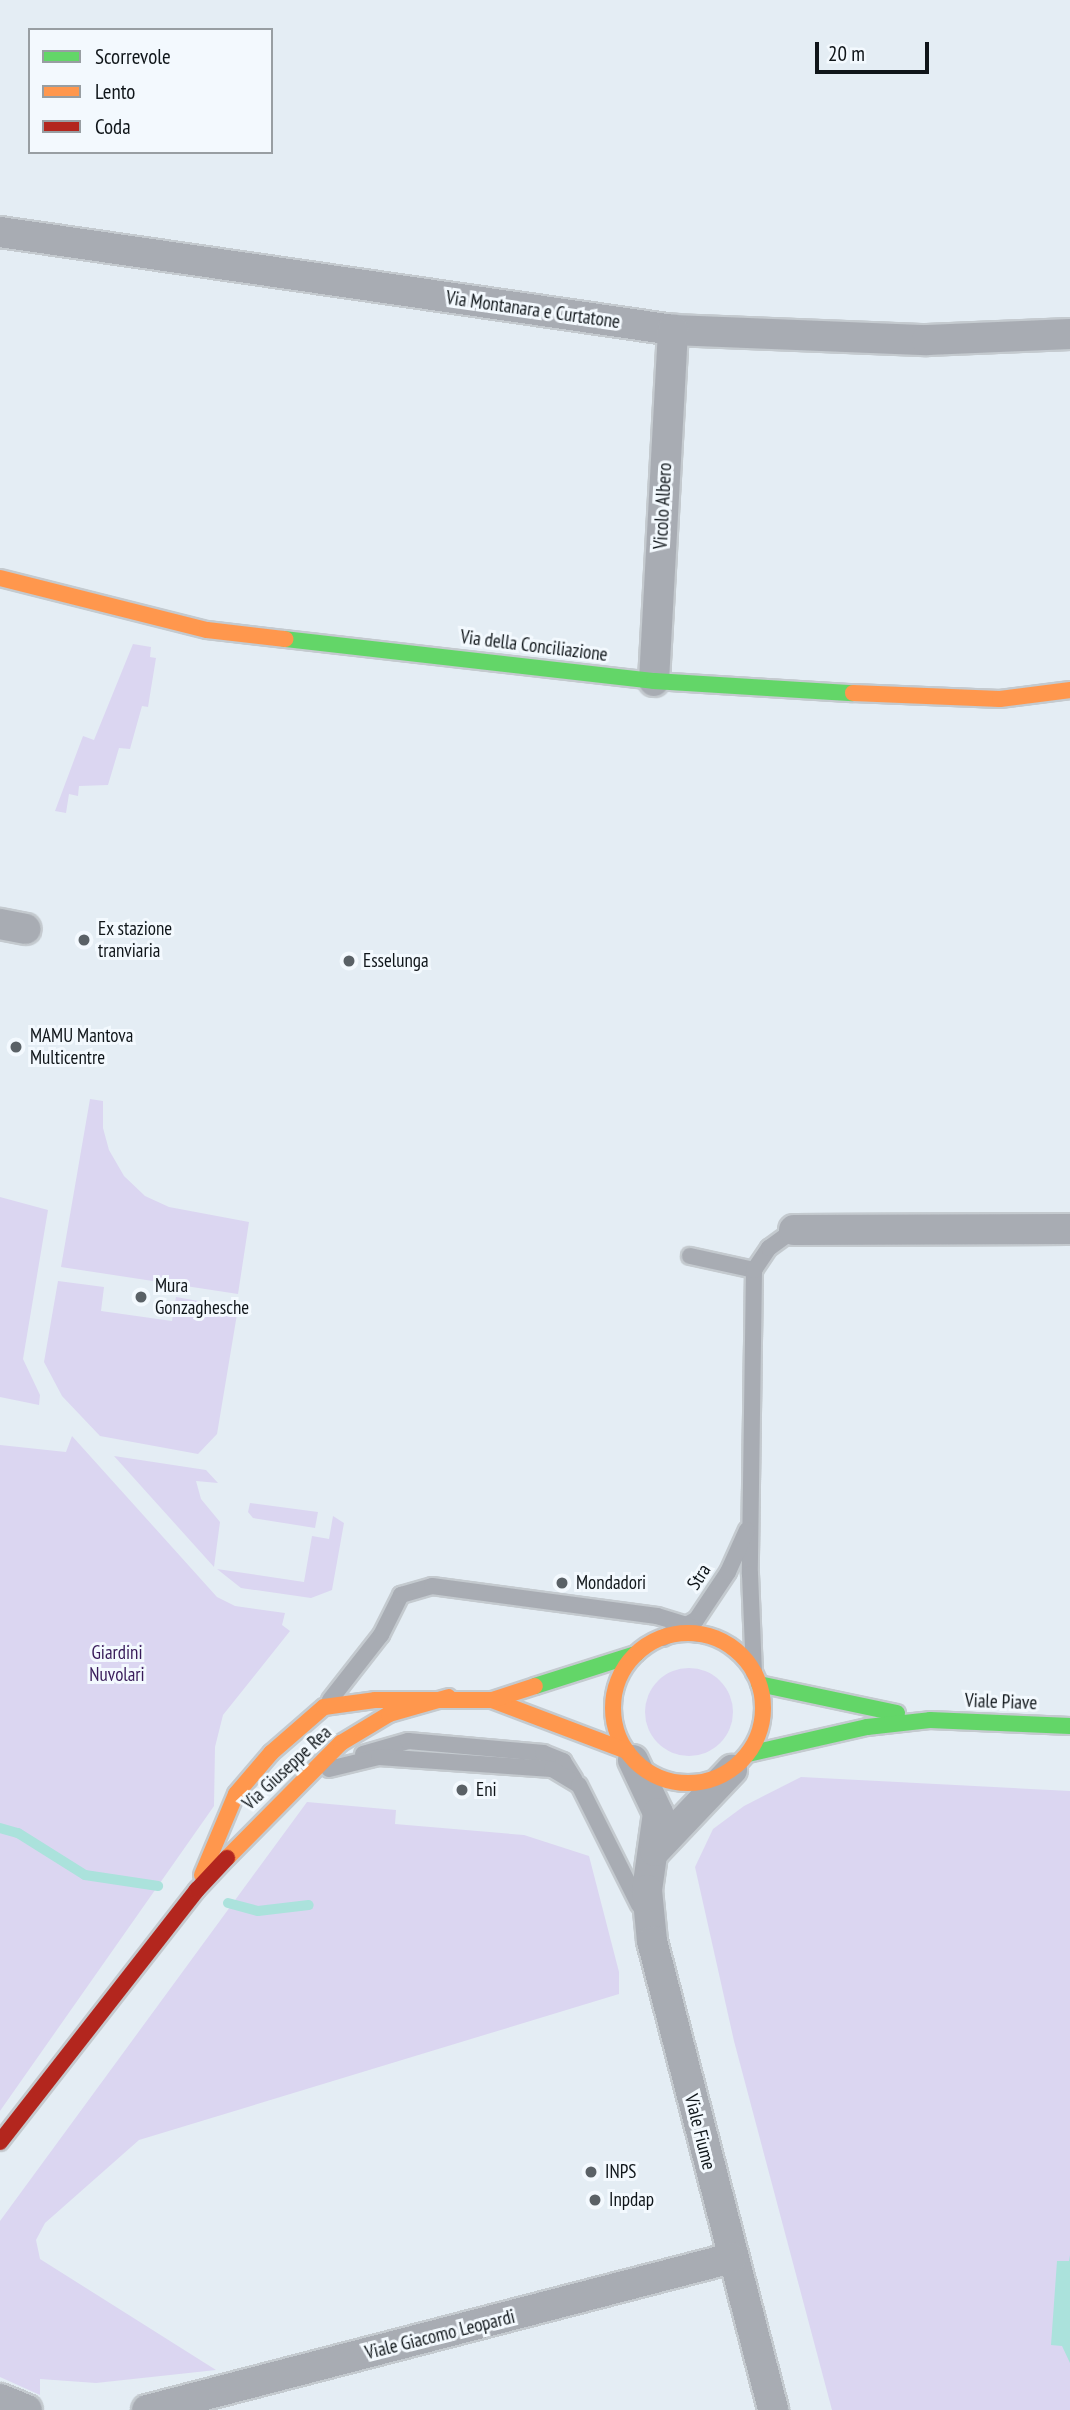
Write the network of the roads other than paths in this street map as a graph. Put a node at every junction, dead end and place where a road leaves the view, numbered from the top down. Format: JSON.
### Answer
{"nodes":[{"id":1,"x":0,"y":232,"type":"edge"},
{"id":2,"x":673,"y":330,"type":"junction"},
{"id":3,"x":1070,"y":334,"type":"edge"},
{"id":4,"x":0,"y":578,"type":"edge"},
{"id":5,"x":654,"y":681,"type":"junction"},
{"id":6,"x":1070,"y":690,"type":"edge"},
{"id":7,"x":1070,"y":1229,"type":"edge"},
{"id":8,"x":794,"y":1230,"type":"joint"},
{"id":9,"x":690,"y":1256,"type":"dead end"},
{"id":10,"x":754,"y":1270,"type":"junction"},
{"id":11,"x":751,"y":1521,"type":"junction"},
{"id":12,"x":693,"y":1630,"type":"junction"},
{"id":13,"x":636,"y":1654,"type":"junction"},
{"id":14,"x":757,"y":1679,"type":"junction"},
{"id":15,"x":449,"y":1697,"type":"junction"},
{"id":16,"x":492,"y":1700,"type":"junction"},
{"id":17,"x":324,"y":1707,"type":"junction"},
{"id":18,"x":930,"y":1720,"type":"junction"},
{"id":19,"x":1070,"y":1726,"type":"edge"},
{"id":20,"x":630,"y":1756,"type":"junction"},
{"id":21,"x":740,"y":1762,"type":"junction"},
{"id":22,"x":301,"y":1780,"type":"junction"},
{"id":23,"x":655,"y":1852,"type":"junction"},
{"id":24,"x":197,"y":1890,"type":"junction"},
{"id":25,"x":652,"y":1941,"type":"junction"},
{"id":26,"x":0,"y":2142,"type":"edge"},
{"id":27,"x":732,"y":2258,"type":"junction"},
{"id":28,"x":0,"y":2399,"type":"edge"},
{"id":29,"x":27,"y":2410,"type":"edge"},
{"id":30,"x":147,"y":2410,"type":"edge"},
{"id":31,"x":773,"y":2410,"type":"edge"}],
"edges":[{"from":1,"to":2,"type":"street","name":"Via Montanara e Curtatone"},
{"from":2,"to":3,"type":"street","name":"Via Montanara e Curtatone"},
{"from":2,"to":5,"type":"street","name":"Vicolo Albero"},
{"from":4,"to":5,"type":"main road","name":"Via della Conciliazione"},
{"from":5,"to":6,"type":"main road","name":"Via della Conciliazione"},
{"from":7,"to":8,"type":"street"},
{"from":8,"to":10,"type":"lane"},
{"from":9,"to":10,"type":"lane"},
{"from":10,"to":11,"type":"lane"},
{"from":11,"to":12,"type":"lane","name":"Stra"},
{"from":11,"to":14,"type":"lane"},
{"from":12,"to":13,"type":"main road"},
{"from":12,"to":14,"type":"main road"},
{"from":12,"to":17,"type":"lane"},
{"from":13,"to":16,"type":"main road"},
{"from":13,"to":20,"type":"main road"},
{"from":14,"to":18,"type":"main road"},
{"from":14,"to":21,"type":"main road"},
{"from":15,"to":16,"type":"main road"},
{"from":15,"to":17,"type":"main road","name":"Via Giuseppe Rea"},
{"from":15,"to":22,"type":"main road","name":"Via Giuseppe Rea"},
{"from":16,"to":20,"type":"main road"},
{"from":17,"to":24,"type":"main road","name":"Via Giuseppe Rea"},
{"from":18,"to":19,"type":"main road","name":"Viale Piave"},
{"from":18,"to":21,"type":"main road"},
{"from":20,"to":21,"type":"main road"},
{"from":20,"to":23,"type":"street","name":"Viale Fiume"},
{"from":21,"to":23,"type":"street"},
{"from":22,"to":24,"type":"main road","name":"Via Giuseppe Rea"},
{"from":22,"to":25,"type":"lane"},
{"from":23,"to":25,"type":"street","name":"Viale Fiume"},
{"from":24,"to":26,"type":"main road","name":"Via Giuseppe Rea"},
{"from":25,"to":27,"type":"street","name":"Viale Fiume"},
{"from":27,"to":30,"type":"street","name":"Viale Giacomo Leopardi"},
{"from":27,"to":31,"type":"street","name":"Viale Fiume"},
{"from":28,"to":29,"type":"street"}]}
